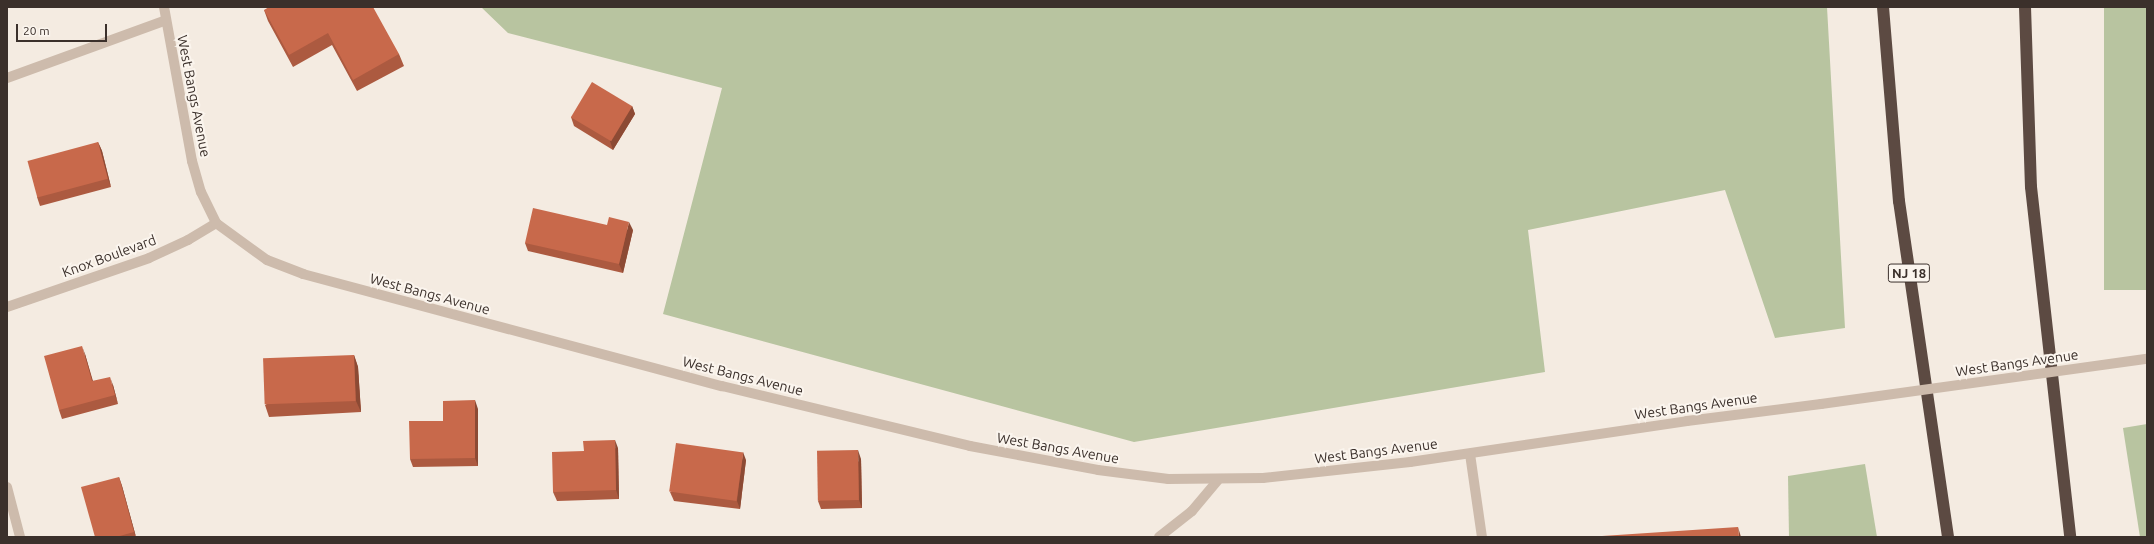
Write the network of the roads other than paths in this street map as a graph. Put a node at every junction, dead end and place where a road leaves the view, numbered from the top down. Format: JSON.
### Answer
{"nodes":[{"id":1,"x":164,"y":7,"type":"edge"},
{"id":2,"x":1883,"y":7,"type":"edge"},
{"id":3,"x":2025,"y":7,"type":"edge"},
{"id":4,"x":166,"y":20,"type":"junction"},
{"id":5,"x":7,"y":78,"type":"edge"},
{"id":6,"x":216,"y":223,"type":"junction"},
{"id":7,"x":7,"y":307,"type":"edge"},
{"id":8,"x":2147,"y":359,"type":"edge"},
{"id":9,"x":1470,"y":454,"type":"junction"},
{"id":10,"x":1218,"y":480,"type":"junction"},
{"id":11,"x":7,"y":487,"type":"edge"},
{"id":12,"x":20,"y":537,"type":"edge"},
{"id":13,"x":1159,"y":537,"type":"edge"},
{"id":14,"x":1482,"y":537,"type":"edge"},
{"id":15,"x":1948,"y":537,"type":"edge"},
{"id":16,"x":2070,"y":537,"type":"edge"}],
"edges":[{"from":1,"to":4,"type":"street","name":"West Bangs Avenue"},
{"from":2,"to":15,"type":"highway","number":"NJ 18"},
{"from":3,"to":16,"type":"highway"},
{"from":4,"to":5,"type":"street"},
{"from":4,"to":6,"type":"street","name":"West Bangs Avenue"},
{"from":6,"to":7,"type":"street","name":"Knox Boulevard"},
{"from":6,"to":10,"type":"street","name":"West Bangs Avenue"},
{"from":8,"to":9,"type":"street","name":"West Bangs Avenue","bridge":true},
{"from":9,"to":10,"type":"street","name":"West Bangs Avenue"},
{"from":9,"to":14,"type":"street"},
{"from":10,"to":13,"type":"street"},
{"from":11,"to":12,"type":"street"}]}
